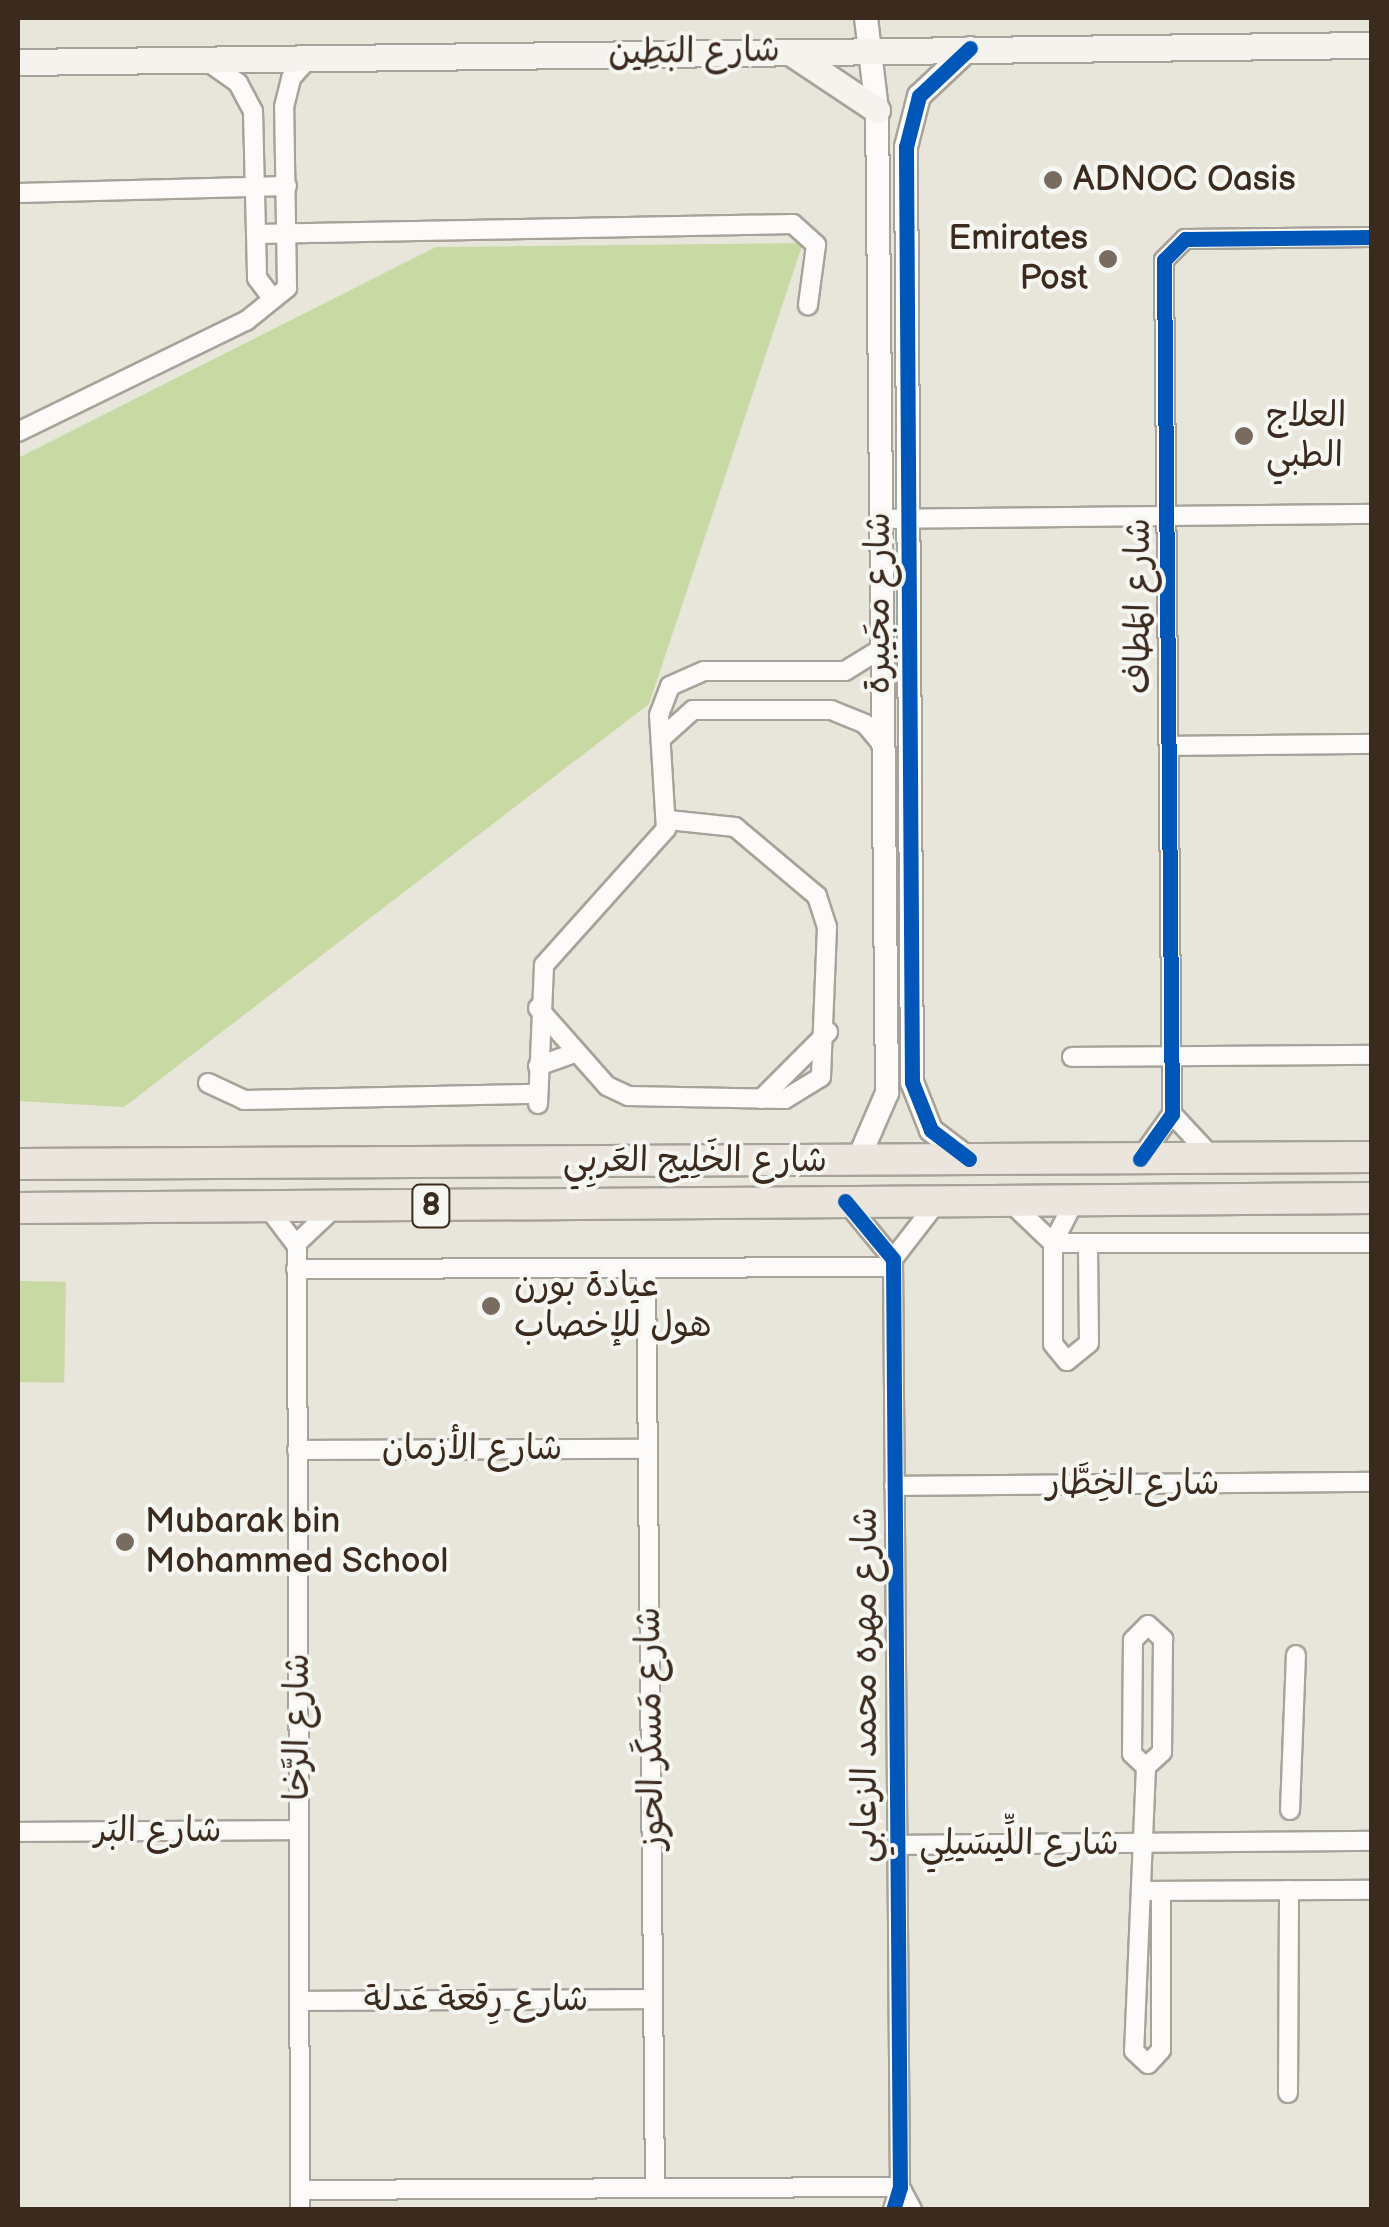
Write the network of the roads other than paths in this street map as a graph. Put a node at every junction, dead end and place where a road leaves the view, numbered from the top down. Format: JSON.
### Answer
{"nodes":[{"id":1,"x":866,"y":18,"type":"edge"},
{"id":2,"x":1372,"y":45,"type":"edge"},
{"id":3,"x":970,"y":48,"type":"junction"},
{"id":4,"x":871,"y":50,"type":"junction"},
{"id":5,"x":788,"y":51,"type":"junction"},
{"id":6,"x":198,"y":54,"type":"junction"},
{"id":7,"x":311,"y":56,"type":"junction"},
{"id":8,"x":18,"y":62,"type":"edge"},
{"id":9,"x":877,"y":110,"type":"junction"},
{"id":10,"x":287,"y":186,"type":"junction"},
{"id":11,"x":256,"y":187,"type":"junction"},
{"id":12,"x":18,"y":193,"type":"edge"},
{"id":13,"x":288,"y":233,"type":"junction"},
{"id":14,"x":256,"y":234,"type":"junction"},
{"id":15,"x":1372,"y":236,"type":"edge"},
{"id":16,"x":273,"y":299,"type":"junction"},
{"id":17,"x":808,"y":305,"type":"dead end"},
{"id":18,"x":18,"y":432,"type":"edge"},
{"id":19,"x":1372,"y":514,"type":"edge"},
{"id":20,"x":1169,"y":516,"type":"junction"},
{"id":21,"x":884,"y":518,"type":"junction"},
{"id":22,"x":909,"y":518,"type":"junction"},
{"id":23,"x":884,"y":647,"type":"junction"},
{"id":24,"x":685,"y":675,"type":"junction"},
{"id":25,"x":693,"y":710,"type":"junction"},
{"id":26,"x":664,"y":736,"type":"junction"},
{"id":27,"x":1372,"y":744,"type":"edge"},
{"id":28,"x":1170,"y":746,"type":"junction"},
{"id":29,"x":884,"y":747,"type":"junction"},
{"id":30,"x":668,"y":820,"type":"junction"},
{"id":31,"x":538,"y":1008,"type":"junction"},
{"id":32,"x":828,"y":1032,"type":"junction"},
{"id":33,"x":577,"y":1052,"type":"junction"},
{"id":34,"x":1372,"y":1055,"type":"edge"},
{"id":35,"x":1172,"y":1057,"type":"junction"},
{"id":36,"x":1072,"y":1058,"type":"dead end"},
{"id":37,"x":538,"y":1066,"type":"junction"},
{"id":38,"x":208,"y":1082,"type":"dead end"},
{"id":39,"x":761,"y":1098,"type":"junction"},
{"id":40,"x":1172,"y":1114,"type":"junction"},
{"id":41,"x":1372,"y":1157,"type":"edge"},
{"id":42,"x":1140,"y":1158,"type":"junction"},
{"id":43,"x":1213,"y":1158,"type":"junction"},
{"id":44,"x":969,"y":1159,"type":"junction"},
{"id":45,"x":858,"y":1160,"type":"junction"},
{"id":46,"x":18,"y":1164,"type":"edge"},
{"id":47,"x":1372,"y":1198,"type":"edge"},
{"id":48,"x":1007,"y":1200,"type":"junction"},
{"id":49,"x":1075,"y":1200,"type":"junction"},
{"id":50,"x":846,"y":1201,"type":"junction"},
{"id":51,"x":939,"y":1201,"type":"junction"},
{"id":52,"x":266,"y":1204,"type":"junction"},
{"id":53,"x":18,"y":1208,"type":"edge"},
{"id":54,"x":335,"y":1208,"type":"junction"},
{"id":55,"x":1052,"y":1243,"type":"junction"},
{"id":56,"x":1088,"y":1243,"type":"junction"},
{"id":57,"x":1372,"y":1243,"type":"edge"},
{"id":58,"x":296,"y":1244,"type":"junction"},
{"id":59,"x":892,"y":1263,"type":"junction"},
{"id":60,"x":646,"y":1268,"type":"junction"},
{"id":61,"x":296,"y":1269,"type":"junction"},
{"id":62,"x":648,"y":1449,"type":"junction"},
{"id":63,"x":297,"y":1450,"type":"junction"},
{"id":64,"x":1372,"y":1482,"type":"edge"},
{"id":65,"x":894,"y":1486,"type":"junction"},
{"id":66,"x":1296,"y":1656,"type":"dead end"},
{"id":67,"x":1146,"y":1767,"type":"junction"},
{"id":68,"x":1290,"y":1810,"type":"dead end"},
{"id":69,"x":298,"y":1830,"type":"junction"},
{"id":70,"x":18,"y":1832,"type":"edge"},
{"id":71,"x":1372,"y":1841,"type":"edge"},
{"id":72,"x":1141,"y":1843,"type":"junction"},
{"id":73,"x":897,"y":1844,"type":"junction"},
{"id":74,"x":1160,"y":1890,"type":"junction"},
{"id":75,"x":1289,"y":1890,"type":"junction"},
{"id":76,"x":1372,"y":1890,"type":"edge"},
{"id":77,"x":1139,"y":1891,"type":"junction"},
{"id":78,"x":653,"y":1999,"type":"junction"},
{"id":79,"x":299,"y":2001,"type":"junction"},
{"id":80,"x":1288,"y":2092,"type":"dead end"},
{"id":81,"x":900,"y":2187,"type":"junction"},
{"id":82,"x":655,"y":2188,"type":"junction"},
{"id":83,"x":300,"y":2200,"type":"edge"},
{"id":84,"x":893,"y":2210,"type":"edge"},
{"id":85,"x":912,"y":2210,"type":"edge"}],
"edges":[{"from":1,"to":4,"type":"street","name":"شارع مجَيبرة"},
{"from":2,"to":3,"type":"main road","name":"شارع البَطِين"},
{"from":3,"to":4,"type":"main road","name":"شارع البَطِين"},
{"from":3,"to":22,"type":"street","name":"شارع مجَيبرة"},
{"from":4,"to":5,"type":"main road","name":"شارع البَطِين"},
{"from":4,"to":9,"type":"street","name":"شارع مجَيبرة"},
{"from":5,"to":7,"type":"main road","name":"شارع البَطِين"},
{"from":5,"to":9,"type":"main road"},
{"from":6,"to":7,"type":"main road","name":"شارع البَطِين"},
{"from":6,"to":8,"type":"main road","name":"شارع البَطِين"},
{"from":6,"to":11,"type":"street"},
{"from":7,"to":10,"type":"street"},
{"from":9,"to":21,"type":"street","name":"شارع مجَيبرة"},
{"from":10,"to":11,"type":"street"},
{"from":10,"to":13,"type":"street"},
{"from":11,"to":12,"type":"street"},
{"from":11,"to":14,"type":"street"},
{"from":13,"to":14,"type":"street"},
{"from":13,"to":16,"type":"street"},
{"from":13,"to":17,"type":"street"},
{"from":14,"to":16,"type":"street"},
{"from":15,"to":20,"type":"street","name":"شارع المَطاف"},
{"from":16,"to":18,"type":"street"},
{"from":19,"to":20,"type":"street"},
{"from":20,"to":22,"type":"street"},
{"from":20,"to":28,"type":"street","name":"شارع المَطاف"},
{"from":21,"to":22,"type":"street"},
{"from":21,"to":23,"type":"street","name":"شارع مجَيبرة"},
{"from":22,"to":44,"type":"street","name":"شارع مجَيبرة"},
{"from":23,"to":24,"type":"street"},
{"from":23,"to":29,"type":"street","name":"شارع مجَيبرة"},
{"from":24,"to":25,"type":"street"},
{"from":24,"to":26,"type":"street"},
{"from":25,"to":26,"type":"street"},
{"from":25,"to":29,"type":"street"},
{"from":26,"to":30,"type":"street"},
{"from":27,"to":28,"type":"street"},
{"from":28,"to":35,"type":"street","name":"شارع المَطاف"},
{"from":29,"to":45,"type":"street","name":"شارع مجَيبرة"},
{"from":30,"to":31,"type":"street"},
{"from":30,"to":32,"type":"street"},
{"from":31,"to":33,"type":"street"},
{"from":31,"to":37,"type":"street"},
{"from":32,"to":39,"type":"street"},
{"from":32,"to":39,"type":"street"},
{"from":33,"to":37,"type":"street"},
{"from":33,"to":39,"type":"street"},
{"from":34,"to":35,"type":"street"},
{"from":35,"to":36,"type":"street"},
{"from":35,"to":40,"type":"street","name":"شارع المَطاف"},
{"from":37,"to":38,"type":"street"},
{"from":40,"to":42,"type":"street"},
{"from":40,"to":43,"type":"street"},
{"from":41,"to":43,"type":"highway","name":"شارع الخَلِيج العَربِي","number":"8"},
{"from":42,"to":43,"type":"highway","name":"شارع الخَلِيج العَربِي","number":"8"},
{"from":42,"to":44,"type":"highway","name":"شارع الخَلِيج العَربِي","number":"8"},
{"from":44,"to":45,"type":"highway","name":"شارع الخَلِيج العَربِي","number":"8"},
{"from":45,"to":46,"type":"highway","name":"شارع الخَلِيج العَربِي","number":"8"},
{"from":47,"to":49,"type":"highway","name":"شارع الخَلِيج العَربِي","number":"8"},
{"from":48,"to":49,"type":"highway","name":"شارع الخَلِيج العَربِي","number":"8"},
{"from":48,"to":51,"type":"highway","name":"شارع الخَلِيج العَربِي","number":"8"},
{"from":48,"to":55,"type":"street"},
{"from":49,"to":55,"type":"street"},
{"from":50,"to":51,"type":"highway","name":"شارع الخَلِيج العَربِي","number":"8"},
{"from":50,"to":54,"type":"highway","name":"شارع الخَلِيج العَربِي","number":"8"},
{"from":50,"to":59,"type":"street"},
{"from":51,"to":59,"type":"street"},
{"from":52,"to":53,"type":"highway","name":"شارع الخَلِيج العَربِي","number":"8"},
{"from":52,"to":54,"type":"highway","name":"شارع الخَلِيج العَربِي","number":"8"},
{"from":52,"to":58,"type":"street"},
{"from":54,"to":58,"type":"street"},
{"from":55,"to":56,"type":"street"},
{"from":55,"to":56,"type":"street"},
{"from":56,"to":57,"type":"street"},
{"from":58,"to":61,"type":"street","name":"شارع الرَّخا"},
{"from":59,"to":60,"type":"street"},
{"from":59,"to":65,"type":"street","name":"شارع مهره محمد الزعابي"},
{"from":60,"to":61,"type":"street"},
{"from":60,"to":62,"type":"street","name":"شارع مَسكَر الحوز"},
{"from":61,"to":63,"type":"street","name":"شارع الرَّخا"},
{"from":62,"to":63,"type":"street","name":"شارع الأزمان"},
{"from":62,"to":78,"type":"street","name":"شارع مَسكَر الحوز"},
{"from":63,"to":69,"type":"street","name":"شارع الرَّخا"},
{"from":64,"to":65,"type":"street","name":"شارع الخِطَّار"},
{"from":65,"to":73,"type":"street","name":"شارع مهره محمد الزعابي"},
{"from":66,"to":68,"type":"street"},
{"from":67,"to":67,"type":"street","name":"شارع اللِّيسَيلِي"},
{"from":67,"to":72,"type":"street","name":"شارع اللِّيسَيلِي"},
{"from":69,"to":70,"type":"street","name":"شارع البَر"},
{"from":69,"to":79,"type":"street","name":"شارع الرَّخا"},
{"from":71,"to":72,"type":"street","name":"شارع اللِّيسَيلِي"},
{"from":72,"to":73,"type":"street","name":"شارع اللِّيسَيلِي"},
{"from":72,"to":77,"type":"street","name":"شارع اللِّيسَيلِي"},
{"from":73,"to":81,"type":"street","name":"شارع مهره محمد الزعابي"},
{"from":74,"to":75,"type":"street"},
{"from":74,"to":77,"type":"street"},
{"from":74,"to":77,"type":"street","name":"شارع اللِّيسَيلِي"},
{"from":75,"to":76,"type":"street"},
{"from":75,"to":80,"type":"street"},
{"from":78,"to":79,"type":"street","name":"شارع رِقعة عَدلة"},
{"from":78,"to":82,"type":"street","name":"شارع مَسكَر الحوز"},
{"from":79,"to":83,"type":"street","name":"شارع الرَّخا"},
{"from":81,"to":82,"type":"street"},
{"from":81,"to":84,"type":"street","name":"شارع مهره محمد الزعابي"},
{"from":81,"to":85,"type":"street","name":"شارع مهره محمد الزعابي"},
{"from":82,"to":83,"type":"street"}]}
